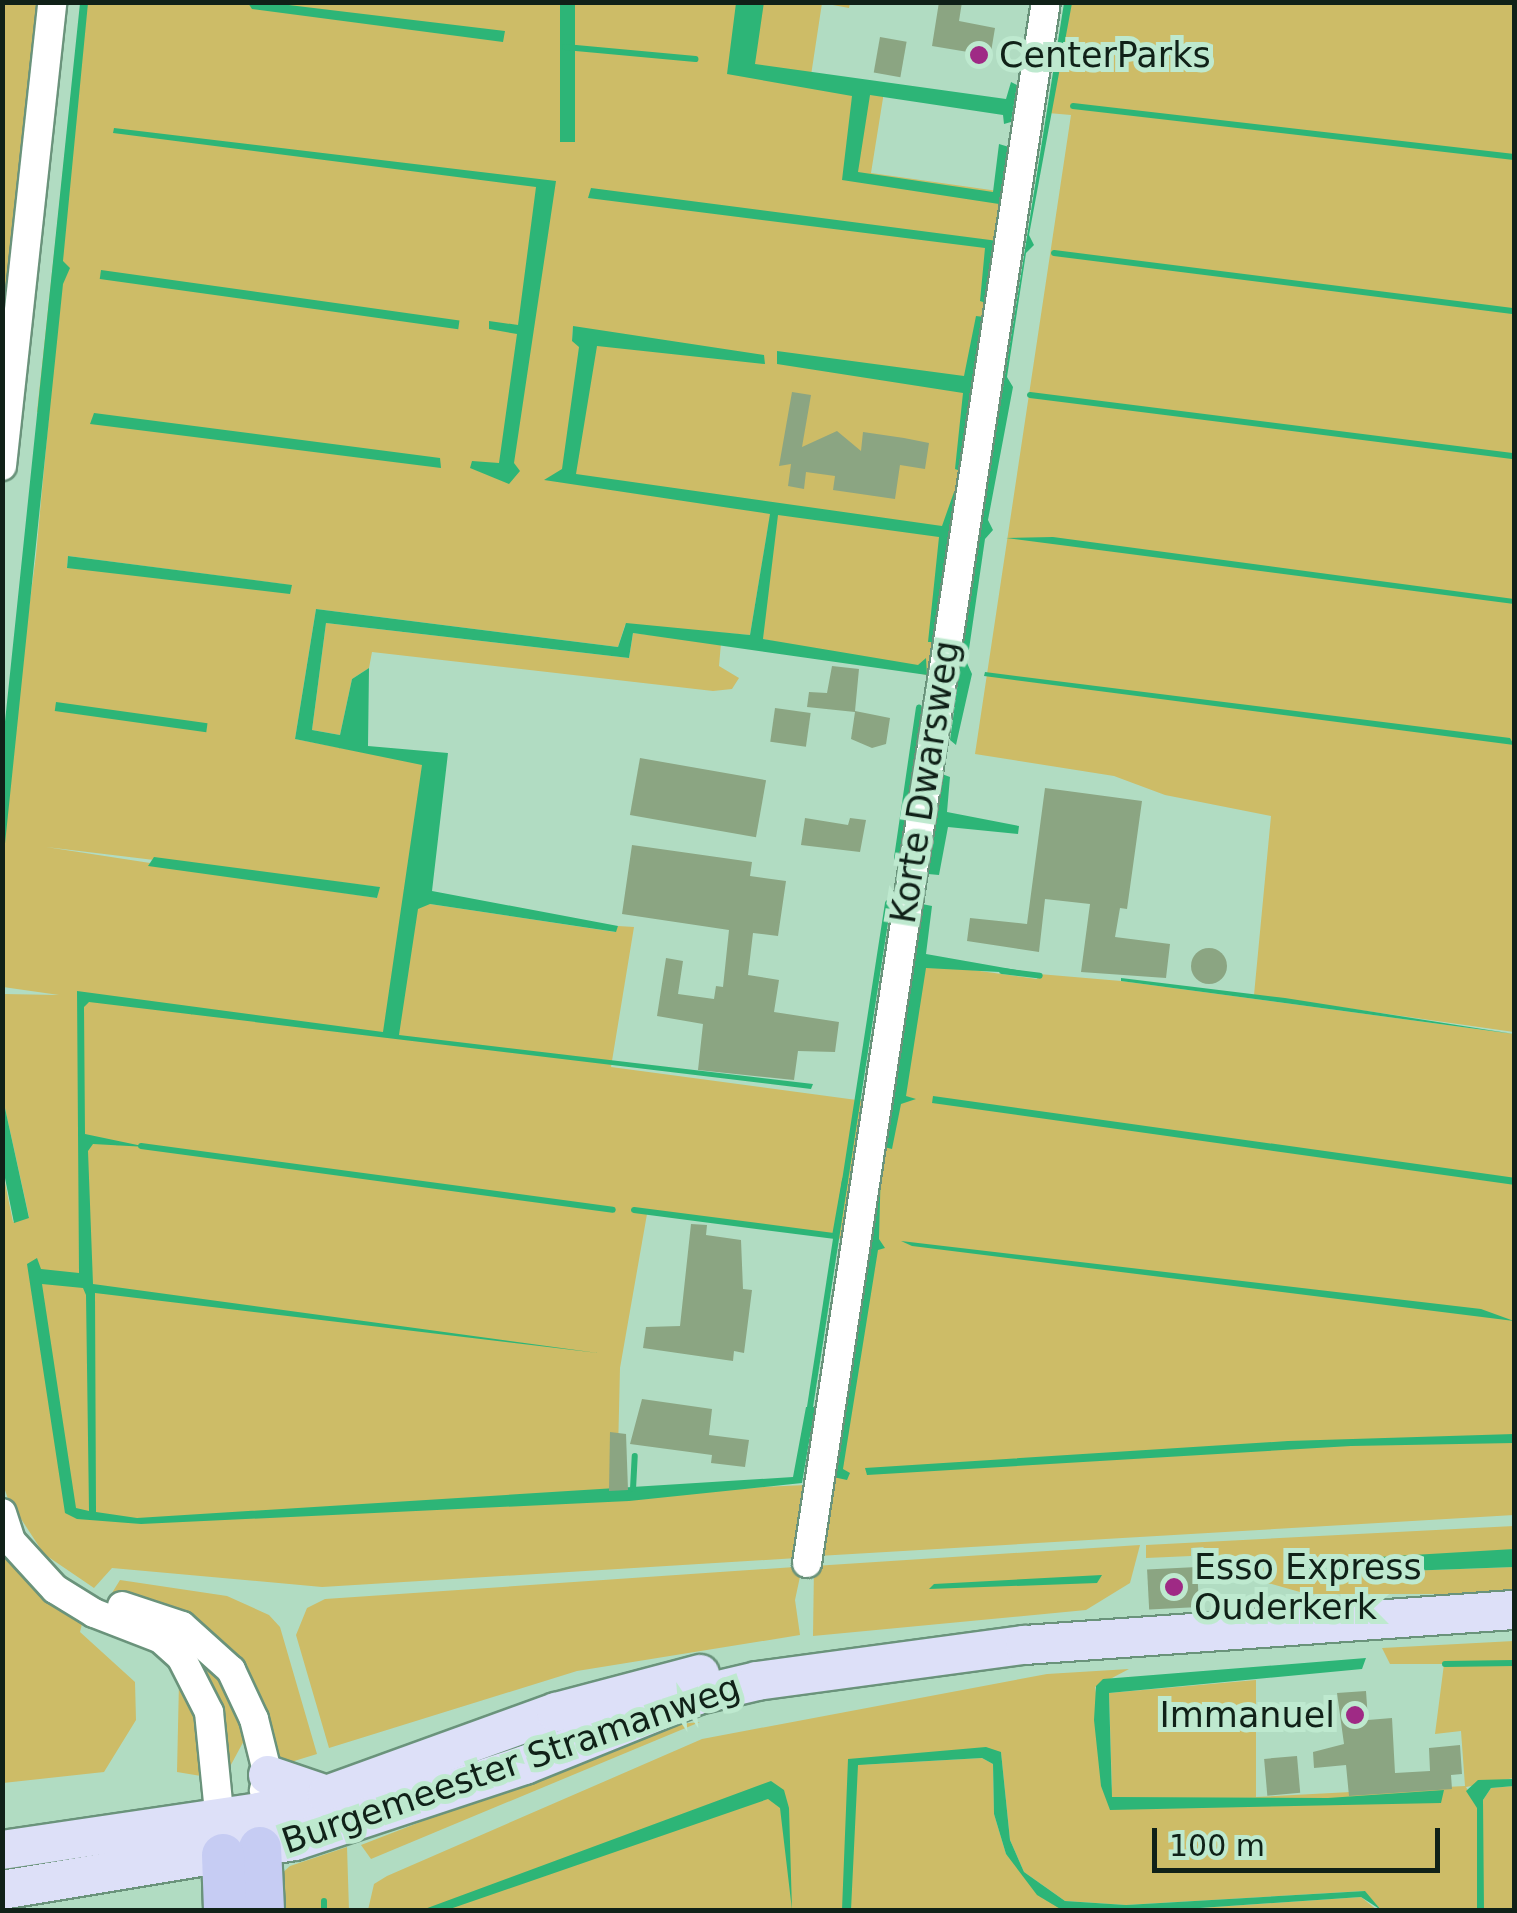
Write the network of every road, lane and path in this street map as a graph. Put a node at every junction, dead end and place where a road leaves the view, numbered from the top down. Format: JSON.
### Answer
{"nodes":[{"id":1,"x":52,"y":2,"type":"edge"},
{"id":2,"x":1046,"y":2,"type":"edge"},
{"id":3,"x":2,"y":466,"type":"edge"},
{"id":4,"x":7,"y":1522,"type":"edge"},
{"id":5,"x":808,"y":1563,"type":"dead end"},
{"id":6,"x":1496,"y":1611,"type":"edge"},
{"id":7,"x":268,"y":1775,"type":"junction"},
{"id":8,"x":327,"y":1795,"type":"junction"},
{"id":9,"x":241,"y":1833,"type":"junction"},
{"id":10,"x":2,"y":1850,"type":"edge"},
{"id":11,"x":2,"y":1890,"type":"edge"},
{"id":12,"x":225,"y":1910,"type":"edge"},
{"id":13,"x":262,"y":1910,"type":"edge"}],
"edges":[{"from":1,"to":3,"type":"street"},
{"from":2,"to":5,"type":"street","name":"Korte Dwarsweg"},
{"from":4,"to":7,"type":"street"},
{"from":4,"to":9,"type":"street"},
{"from":6,"to":8,"type":"main road","name":"Burgemeester Stramanweg"},
{"from":6,"to":9,"type":"main road","name":"Burgemeester Stramanweg"},
{"from":7,"to":8,"type":"main road"},
{"from":7,"to":9,"type":"street"},
{"from":8,"to":9,"type":"main road","name":"Burgemeester Stramanweg"},
{"from":9,"to":10,"type":"main road","name":"Burgemeester Stramanweg"},
{"from":9,"to":11,"type":"main road","name":"Burgemeester Stramanweg"},
{"from":9,"to":12,"type":"highway"},
{"from":9,"to":13,"type":"highway"}]}
